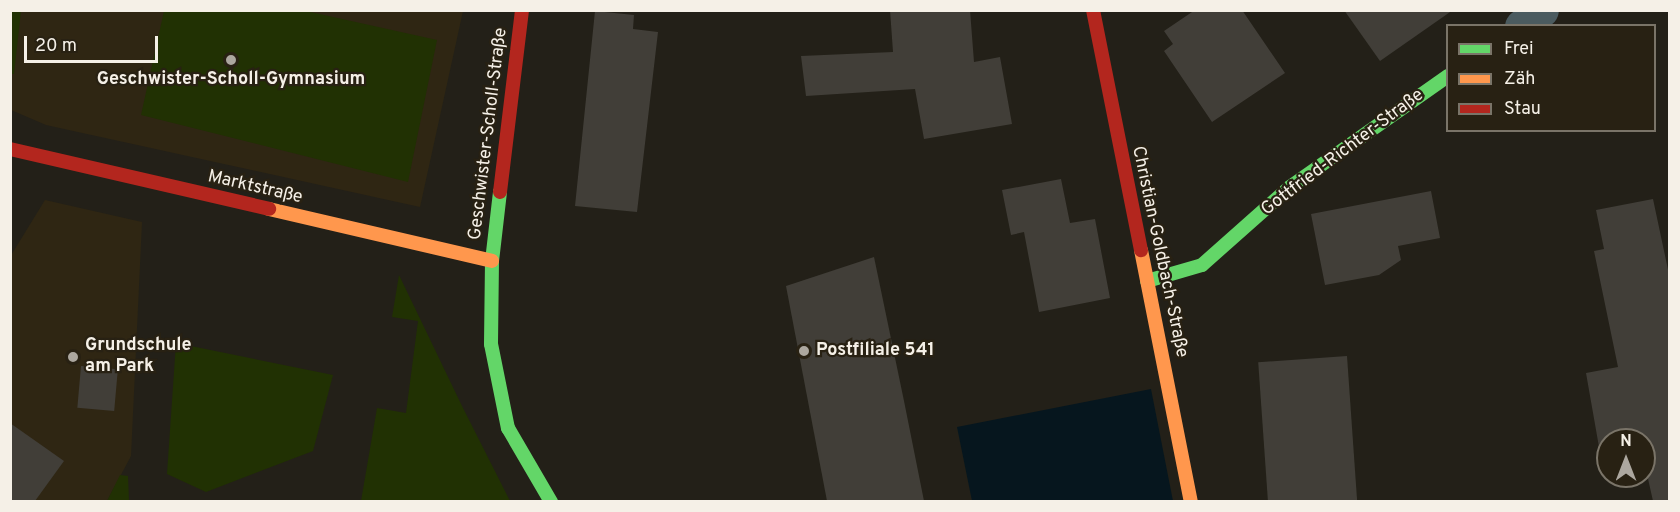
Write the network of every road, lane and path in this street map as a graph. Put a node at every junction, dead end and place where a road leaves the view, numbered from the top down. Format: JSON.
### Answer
{"nodes":[{"id":1,"x":522,"y":10,"type":"edge"},
{"id":2,"x":1093,"y":10,"type":"edge"},
{"id":3,"x":1542,"y":10,"type":"edge"},
{"id":4,"x":1524,"y":24,"type":"edge"},
{"id":5,"x":1446,"y":77,"type":"edge"},
{"id":6,"x":10,"y":149,"type":"edge"},
{"id":7,"x":492,"y":261,"type":"junction"},
{"id":8,"x":1147,"y":281,"type":"junction"},
{"id":9,"x":551,"y":501,"type":"edge"},
{"id":10,"x":1191,"y":501,"type":"edge"}],
"edges":[{"from":1,"to":7,"type":"street","name":"Geschwister-Scholl-Straße"},
{"from":2,"to":8,"type":"street","name":"Christian-Goldbach-Straße"},
{"from":3,"to":4,"type":"street"},
{"from":5,"to":8,"type":"street","name":"Gottfried-Richter-Straße"},
{"from":6,"to":7,"type":"street","name":"Marktstraße"},
{"from":7,"to":9,"type":"street","name":"Geschwister-Scholl-Straße"},
{"from":8,"to":10,"type":"street","name":"Christian-Goldbach-Straße"}]}
